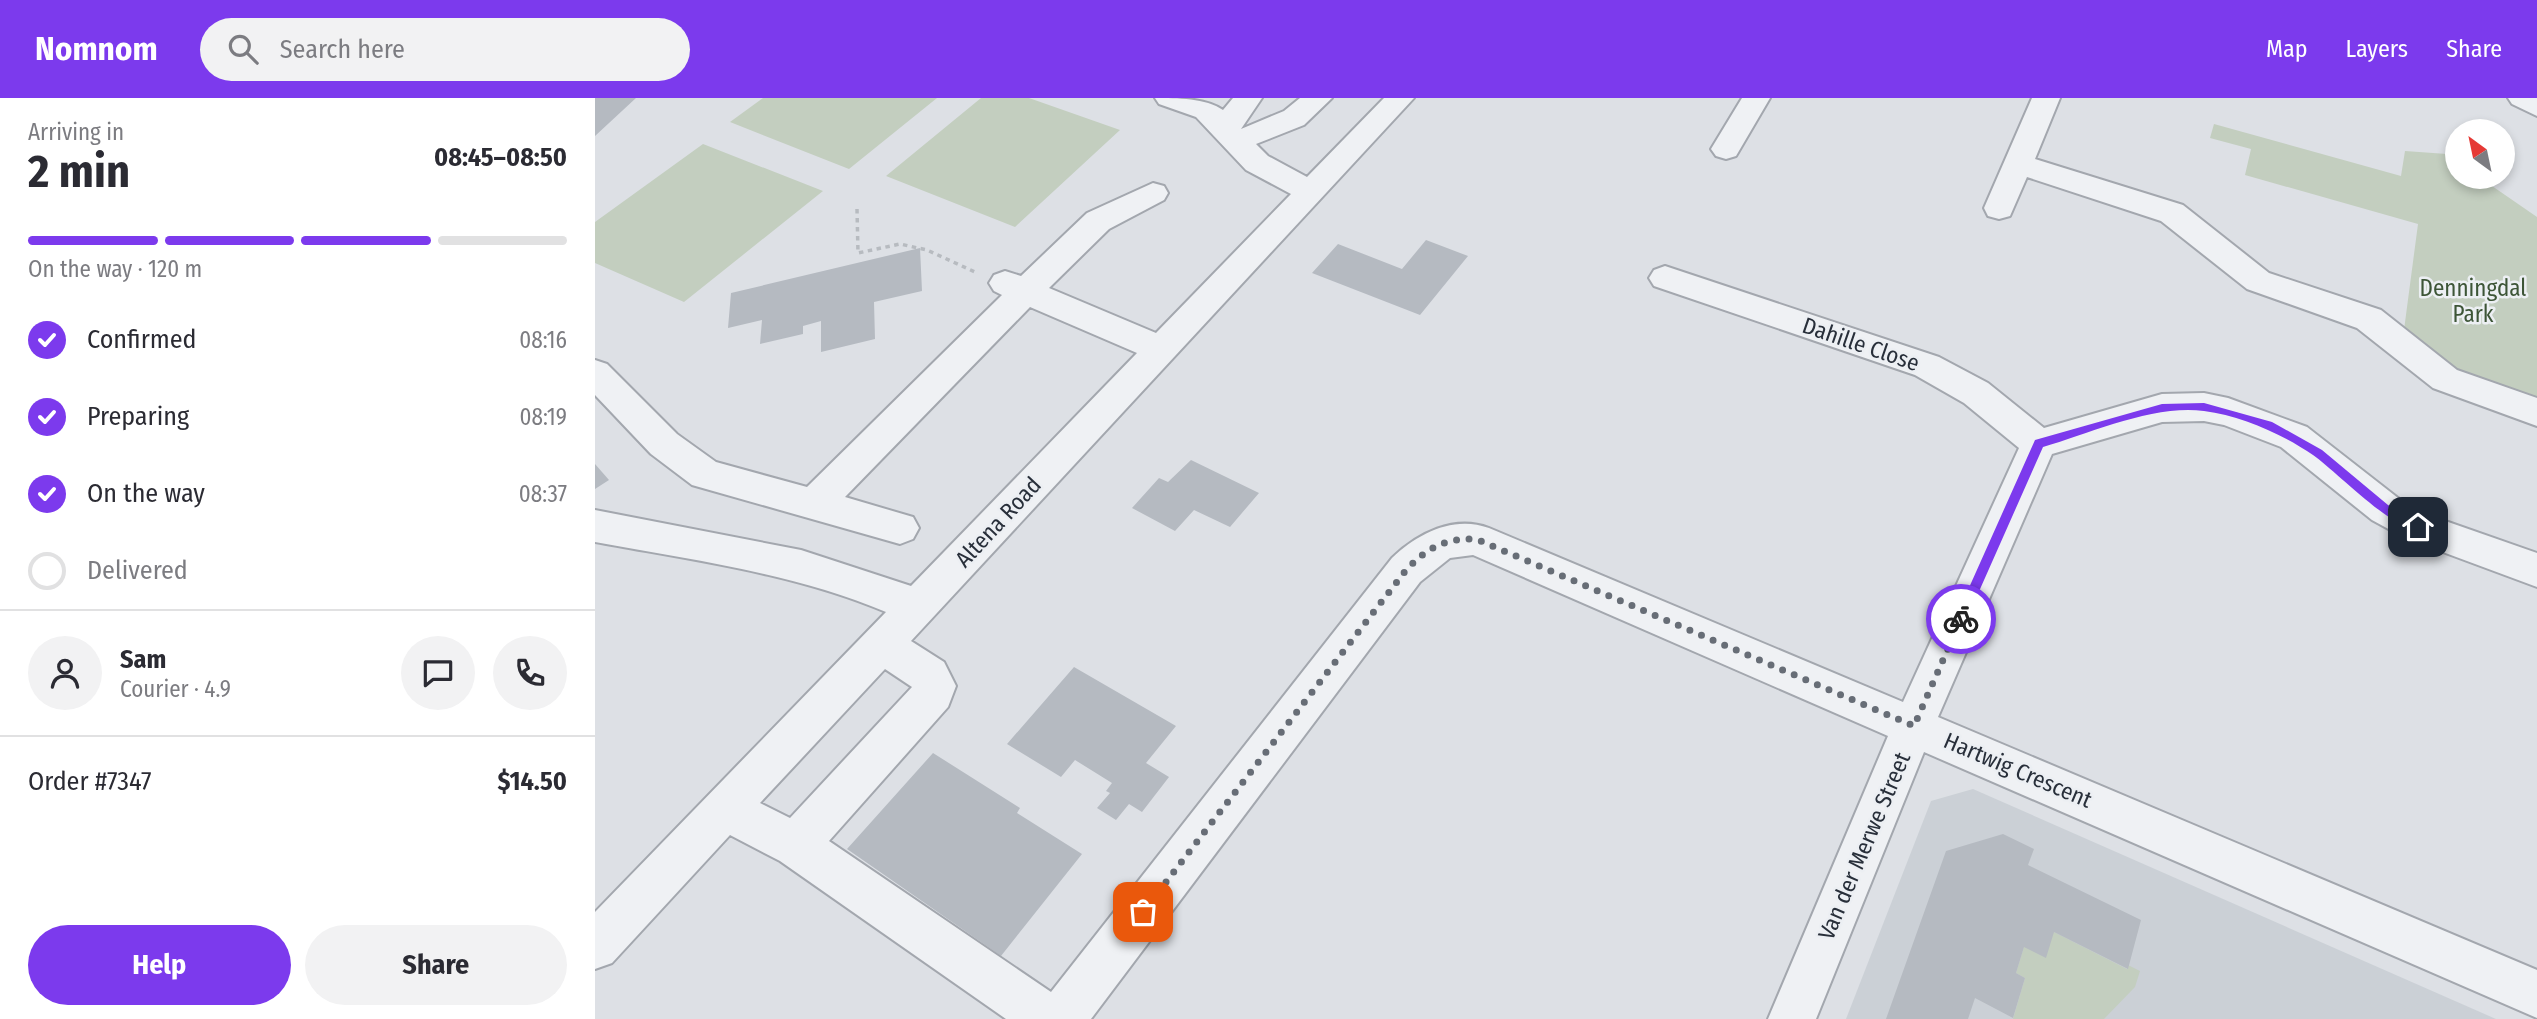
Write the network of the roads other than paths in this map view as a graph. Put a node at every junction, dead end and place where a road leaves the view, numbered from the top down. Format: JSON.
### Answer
{"nodes":[{"id":1,"x":1169,"y":98,"type":"edge"},
{"id":2,"x":1248,"y":98,"type":"edge"},
{"id":3,"x":1318,"y":98,"type":"edge"},
{"id":4,"x":1400,"y":98,"type":"edge"},
{"id":5,"x":1756,"y":98,"type":"edge"},
{"id":6,"x":2046,"y":98,"type":"edge"},
{"id":7,"x":2522,"y":98,"type":"edge"},
{"id":8,"x":2537,"y":107,"type":"edge"},
{"id":9,"x":1230,"y":135,"type":"junction"},
{"id":10,"x":1726,"y":149,"type":"dead end"},
{"id":11,"x":2018,"y":163,"type":"junction"},
{"id":12,"x":1153,"y":192,"type":"dead end"},
{"id":13,"x":1311,"y":192,"type":"junction"},
{"id":14,"x":1999,"y":208,"type":"dead end"},
{"id":15,"x":1665,"y":278,"type":"dead end"},
{"id":16,"x":1015,"y":288,"type":"junction"},
{"id":17,"x":1162,"y":349,"type":"junction"},
{"id":18,"x":595,"y":373,"type":"edge"},
{"id":19,"x":2537,"y":412,"type":"edge"},
{"id":20,"x":2039,"y":443,"type":"junction"},
{"id":21,"x":816,"y":502,"type":"junction"},
{"id":22,"x":595,"y":526,"type":"edge"},
{"id":23,"x":899,"y":528,"type":"dead end"},
{"id":24,"x":2537,"y":570,"type":"edge"},
{"id":25,"x":918,"y":607,"type":"junction"},
{"id":26,"x":882,"y":644,"type":"junction"},
{"id":27,"x":1914,"y":726,"type":"junction"},
{"id":28,"x":725,"y":809,"type":"junction"},
{"id":29,"x":796,"y":845,"type":"junction"},
{"id":30,"x":595,"y":946,"type":"edge"},
{"id":31,"x":2537,"y":994,"type":"edge"},
{"id":32,"x":1794,"y":1018,"type":"edge"},
{"id":33,"x":1048,"y":1019,"type":"edge"},
{"id":34,"x":1061,"y":1019,"type":"edge"}],
"edges":[{"from":1,"to":9,"type":"street"},
{"from":2,"to":9,"type":"street"},
{"from":3,"to":9,"type":"street"},
{"from":4,"to":13,"type":"street","name":"Altena Road"},
{"from":5,"to":10,"type":"street"},
{"from":6,"to":11,"type":"street"},
{"from":7,"to":8,"type":"street"},
{"from":9,"to":13,"type":"street"},
{"from":11,"to":14,"type":"street"},
{"from":11,"to":19,"type":"street"},
{"from":12,"to":16,"type":"street"},
{"from":13,"to":17,"type":"street","name":"Altena Road"},
{"from":15,"to":20,"type":"street","name":"Dahille Close"},
{"from":16,"to":17,"type":"street"},
{"from":16,"to":21,"type":"street"},
{"from":17,"to":25,"type":"street","name":"Altena Road"},
{"from":18,"to":21,"type":"street"},
{"from":20,"to":24,"type":"street"},
{"from":20,"to":27,"type":"street","name":"Van der Merwe Street"},
{"from":21,"to":23,"type":"street"},
{"from":22,"to":25,"type":"street"},
{"from":25,"to":26,"type":"street","name":"Altena Road"},
{"from":26,"to":28,"type":"street","name":"Altena Road"},
{"from":26,"to":29,"type":"street"},
{"from":27,"to":31,"type":"street","name":"Hartwig Crescent"},
{"from":27,"to":32,"type":"street","name":"Van der Merwe Street"},
{"from":27,"to":34,"type":"street","name":"Hartwig Crescent"},
{"from":28,"to":29,"type":"street"},
{"from":28,"to":30,"type":"street","name":"Altena Road"},
{"from":29,"to":33,"type":"street"}]}
